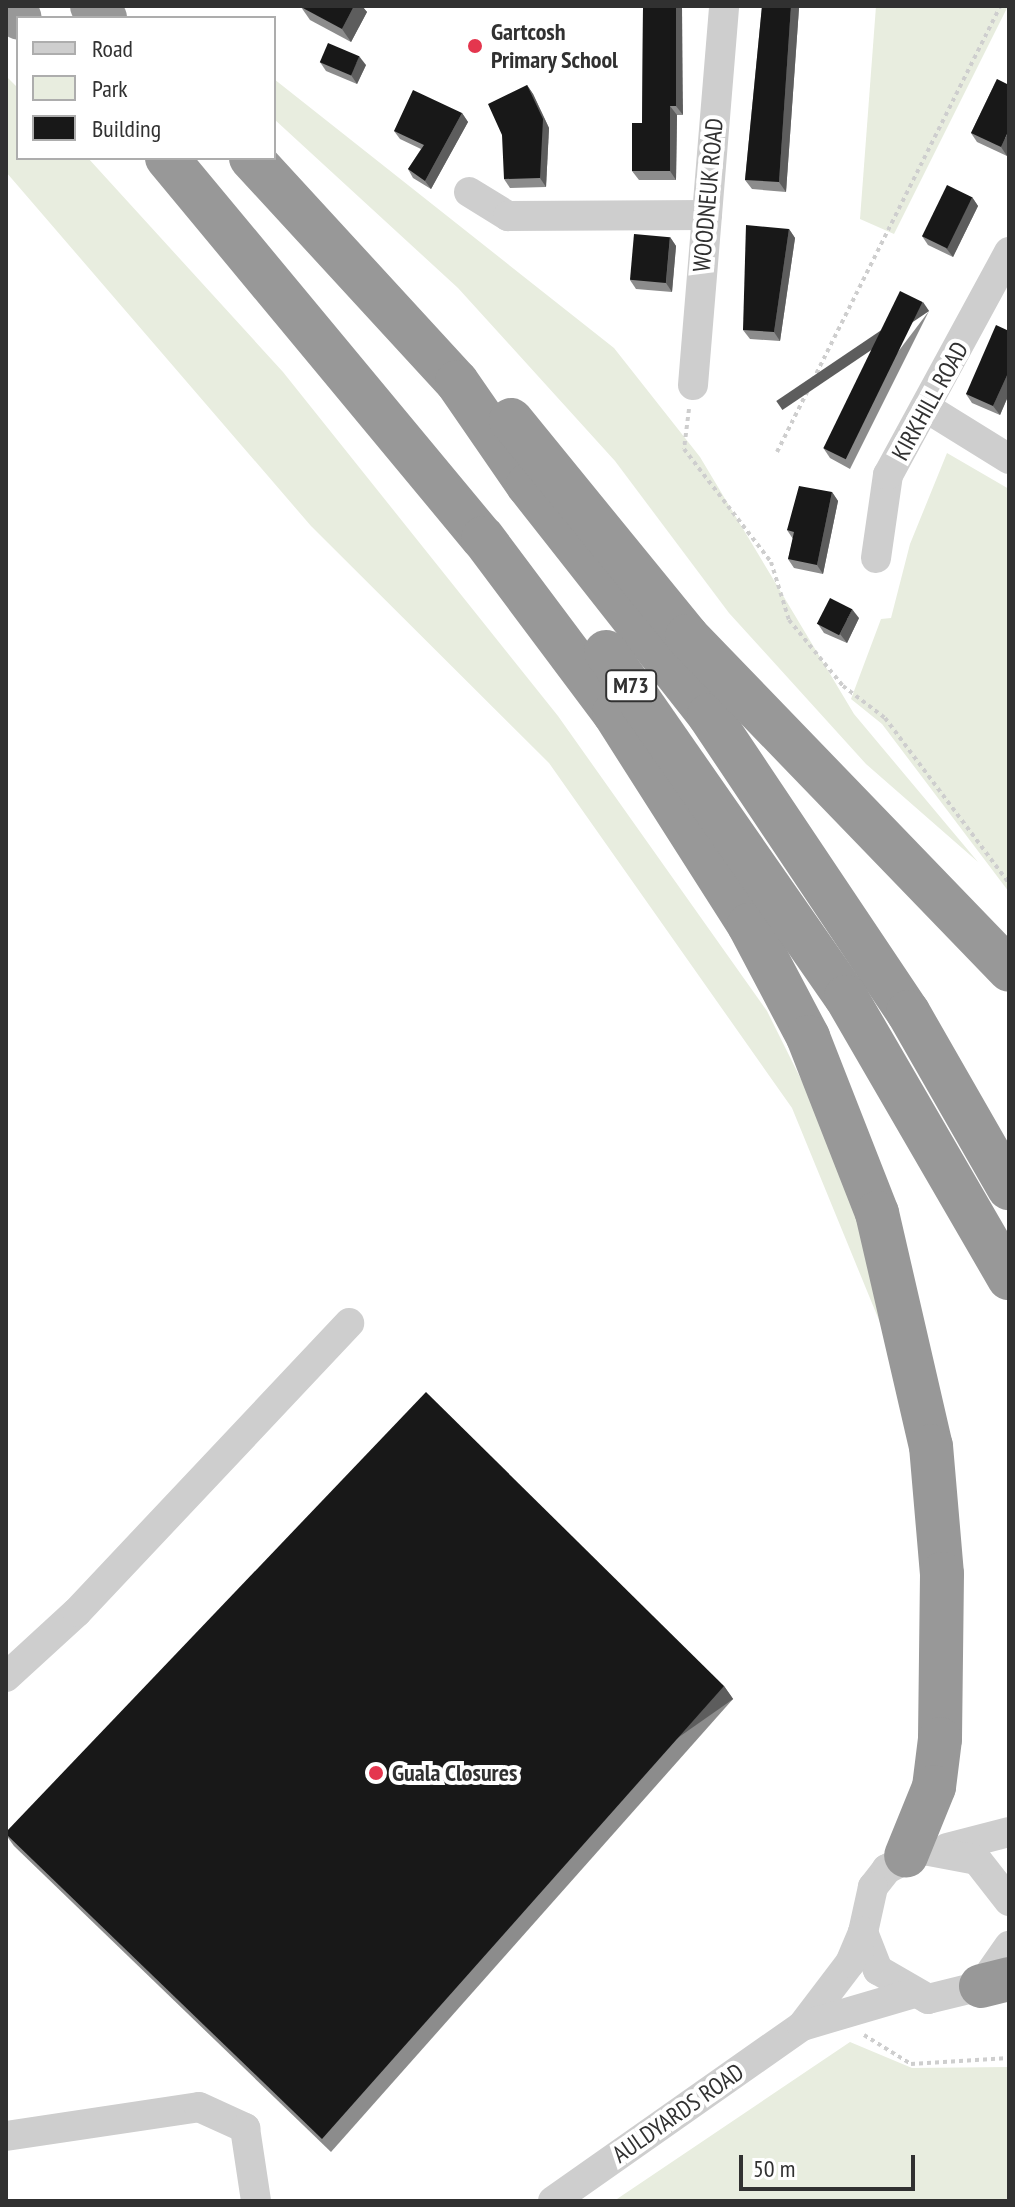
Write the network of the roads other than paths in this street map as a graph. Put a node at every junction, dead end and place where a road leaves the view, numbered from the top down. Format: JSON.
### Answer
{"nodes":[{"id":1,"x":724,"y":6,"type":"edge"},
{"id":2,"x":169,"y":160,"type":"edge"},
{"id":3,"x":169,"y":160,"type":"edge"},
{"id":4,"x":253,"y":160,"type":"edge"},
{"id":5,"x":469,"y":192,"type":"dead end"},
{"id":6,"x":294,"y":199,"type":"junction"},
{"id":7,"x":707,"y":215,"type":"junction"},
{"id":8,"x":1009,"y":252,"type":"edge"},
{"id":9,"x":693,"y":385,"type":"road end"},
{"id":10,"x":930,"y":410,"type":"junction"},
{"id":11,"x":1009,"y":459,"type":"edge"},
{"id":12,"x":876,"y":558,"type":"dead end"},
{"id":13,"x":1009,"y":970,"type":"edge"},
{"id":14,"x":1009,"y":1188,"type":"edge"},
{"id":15,"x":1009,"y":1278,"type":"edge"},
{"id":16,"x":349,"y":1323,"type":"dead end"},
{"id":17,"x":6,"y":1677,"type":"edge"},
{"id":18,"x":1009,"y":1832,"type":"edge"},
{"id":19,"x":924,"y":1853,"type":"junction"},
{"id":20,"x":1009,"y":1901,"type":"edge"},
{"id":21,"x":863,"y":1932,"type":"junction"},
{"id":22,"x":1009,"y":1946,"type":"edge"},
{"id":23,"x":995,"y":1982,"type":"edge"},
{"id":24,"x":911,"y":1994,"type":"junction"},
{"id":25,"x":802,"y":2026,"type":"junction"},
{"id":26,"x":6,"y":2136,"type":"edge"},
{"id":27,"x":256,"y":2201,"type":"edge"},
{"id":28,"x":553,"y":2201,"type":"edge"}],
"edges":[{"from":1,"to":7,"type":"street","name":"WOODNEUK ROAD"},
{"from":2,"to":15,"type":"highway","number":"M73"},
{"from":3,"to":19,"type":"highway"},
{"from":4,"to":6,"type":"highway","number":"M73"},
{"from":5,"to":7,"type":"street"},
{"from":6,"to":13,"type":"highway"},
{"from":6,"to":14,"type":"highway","number":"M73"},
{"from":7,"to":9,"type":"street","name":"WOODNEUK ROAD"},
{"from":8,"to":10,"type":"street","name":"KIRKHILL ROAD"},
{"from":10,"to":11,"type":"street"},
{"from":10,"to":12,"type":"street","name":"KIRKHILL ROAD"},
{"from":16,"to":17,"type":"street"},
{"from":18,"to":19,"type":"street"},
{"from":19,"to":20,"type":"street"},
{"from":19,"to":21,"type":"street","name":"AULDYARDS ROAD"},
{"from":21,"to":24,"type":"street"},
{"from":21,"to":25,"type":"street","name":"AULDYARDS ROAD"},
{"from":22,"to":23,"type":"street"},
{"from":23,"to":24,"type":"street"},
{"from":24,"to":25,"type":"street","name":"AULDYARDS ROAD"},
{"from":25,"to":28,"type":"street","name":"AULDYARDS ROAD"},
{"from":26,"to":27,"type":"street"}]}
